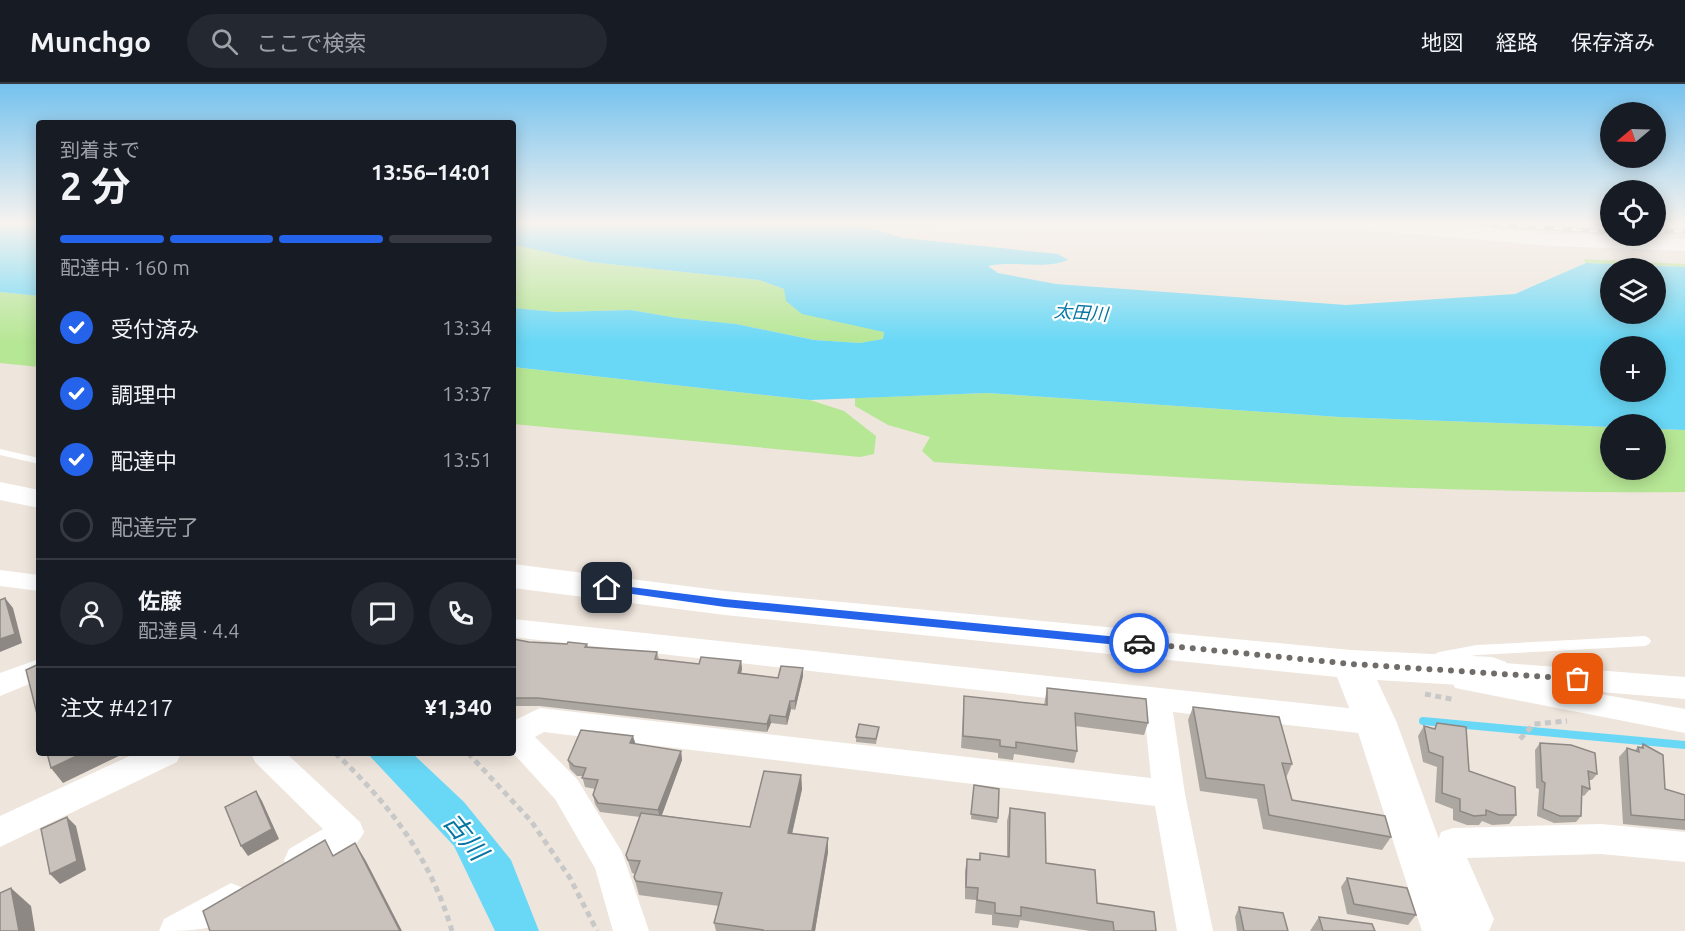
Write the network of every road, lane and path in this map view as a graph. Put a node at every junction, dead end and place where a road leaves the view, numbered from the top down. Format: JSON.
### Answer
{"nodes":[{"id":1,"x":0,"y":452,"type":"edge"},
{"id":2,"x":36,"y":460,"type":"edge"},
{"id":3,"x":0,"y":491,"type":"edge"},
{"id":4,"x":36,"y":499,"type":"edge"},
{"id":5,"x":516,"y":576,"type":"edge"},
{"id":6,"x":0,"y":578,"type":"edge"},
{"id":7,"x":36,"y":583,"type":"edge"},
{"id":8,"x":516,"y":628,"type":"edge"},
{"id":9,"x":1644,"y":641,"type":"dead end"},
{"id":10,"x":1371,"y":665,"type":"junction"},
{"id":11,"x":36,"y":670,"type":"edge"},
{"id":12,"x":1492,"y":672,"type":"joint"},
{"id":13,"x":0,"y":685,"type":"edge"},
{"id":14,"x":1685,"y":688,"type":"edge"},
{"id":15,"x":1417,"y":692,"type":"dead end"},
{"id":16,"x":1467,"y":700,"type":"dead end"},
{"id":17,"x":1157,"y":701,"type":"junction"},
{"id":18,"x":1569,"y":720,"type":"dead end"},
{"id":19,"x":1685,"y":721,"type":"edge"},
{"id":20,"x":1376,"y":723,"type":"junction"},
{"id":21,"x":516,"y":733,"type":"edge"},
{"id":22,"x":516,"y":736,"type":"edge"},
{"id":23,"x":1520,"y":739,"type":"dead end"},
{"id":24,"x":160,"y":756,"type":"edge"},
{"id":25,"x":269,"y":756,"type":"edge"},
{"id":26,"x":338,"y":756,"type":"edge"},
{"id":27,"x":471,"y":756,"type":"edge"},
{"id":28,"x":1169,"y":794,"type":"junction"},
{"id":29,"x":0,"y":832,"type":"edge"},
{"id":30,"x":1685,"y":847,"type":"edge"},
{"id":31,"x":177,"y":931,"type":"edge"},
{"id":32,"x":452,"y":931,"type":"edge"},
{"id":33,"x":597,"y":931,"type":"edge"},
{"id":34,"x":631,"y":931,"type":"edge"},
{"id":35,"x":1195,"y":931,"type":"edge"},
{"id":36,"x":1447,"y":931,"type":"edge"}],
"edges":[{"from":1,"to":2,"type":"lane"},
{"from":3,"to":4,"type":"street"},
{"from":5,"to":10,"type":"street"},
{"from":6,"to":7,"type":"street"},
{"from":8,"to":17,"type":"street"},
{"from":9,"to":10,"type":"lane"},
{"from":10,"to":12,"type":"street"},
{"from":10,"to":19,"type":"street"},
{"from":10,"to":20,"type":"street"},
{"from":11,"to":13,"type":"street"},
{"from":12,"to":14,"type":"street"},
{"from":15,"to":16,"type":"path"},
{"from":17,"to":20,"type":"street"},
{"from":17,"to":28,"type":"street"},
{"from":18,"to":23,"type":"path"},
{"from":20,"to":36,"type":"street"},
{"from":21,"to":28,"type":"street"},
{"from":22,"to":34,"type":"street"},
{"from":24,"to":29,"type":"street"},
{"from":25,"to":31,"type":"street"},
{"from":26,"to":32,"type":"path"},
{"from":27,"to":33,"type":"path"},
{"from":28,"to":35,"type":"street"},
{"from":30,"to":36,"type":"street"}]}
